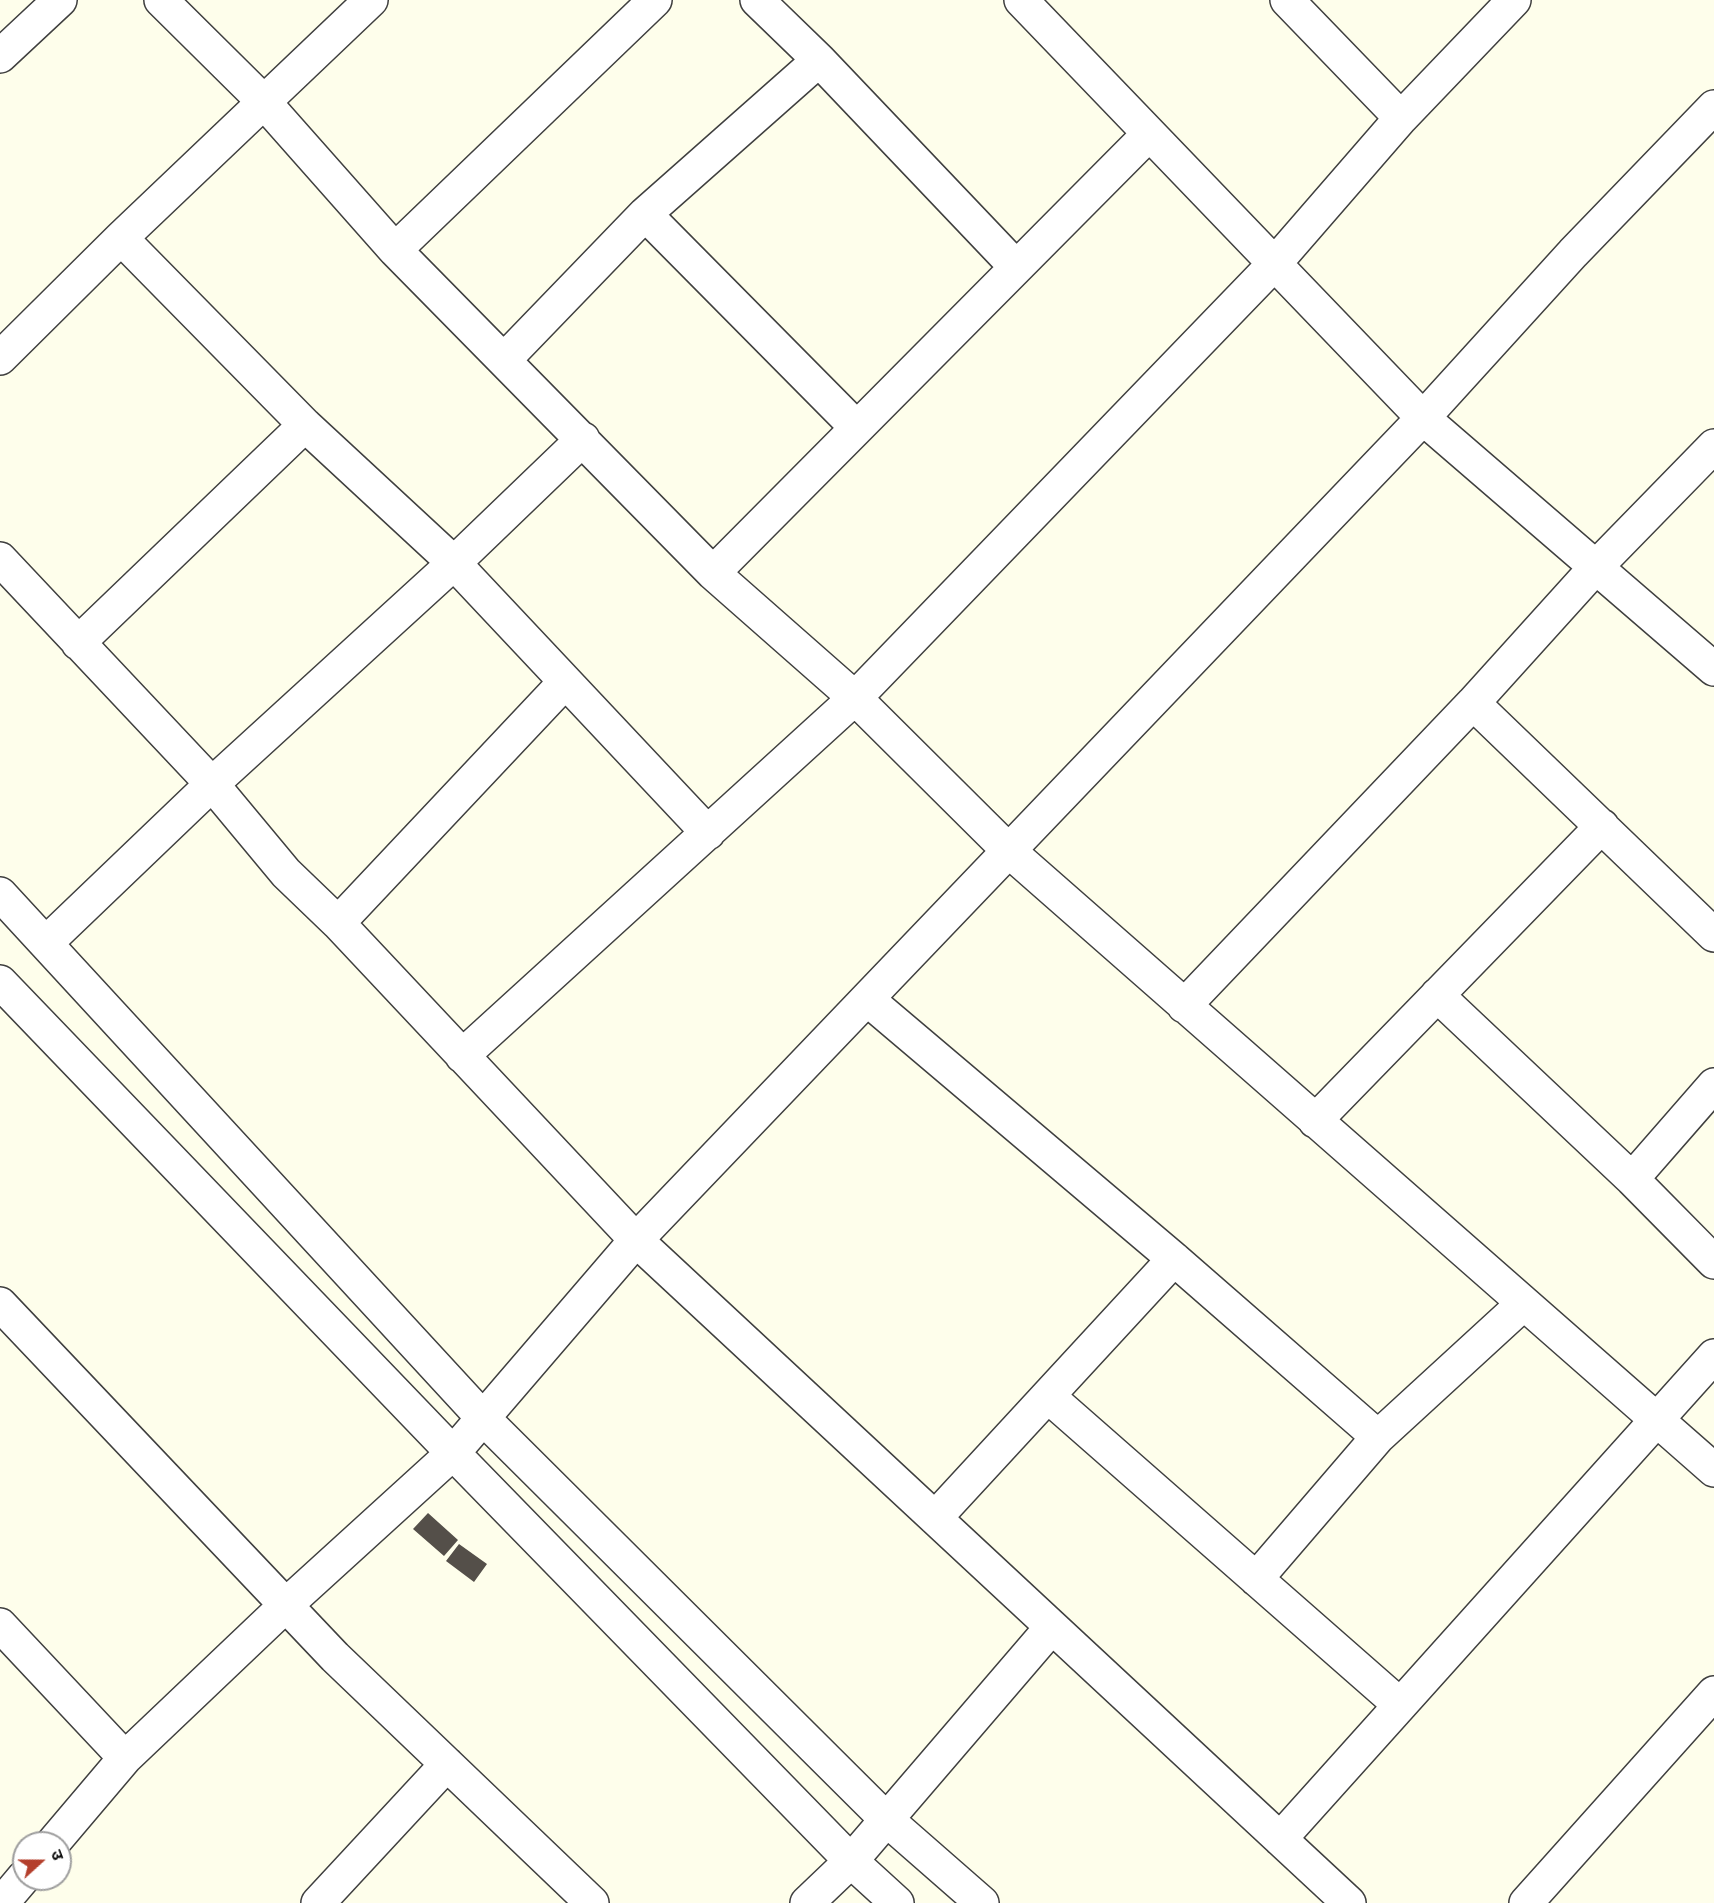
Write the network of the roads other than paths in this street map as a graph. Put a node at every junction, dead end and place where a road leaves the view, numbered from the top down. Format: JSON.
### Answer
{"nodes":[{"id":1,"x":60,"y":0,"type":"edge"},
{"id":2,"x":161,"y":0,"type":"edge"},
{"id":3,"x":371,"y":0,"type":"edge"},
{"id":4,"x":655,"y":0,"type":"edge"},
{"id":5,"x":757,"y":0,"type":"edge"},
{"id":6,"x":1021,"y":0,"type":"edge"},
{"id":7,"x":1287,"y":0,"type":"edge"},
{"id":8,"x":1514,"y":0,"type":"edge"},
{"id":9,"x":0,"y":56,"type":"edge"},
{"id":10,"x":819,"y":60,"type":"junction"},
{"id":11,"x":264,"y":102,"type":"junction"},
{"id":12,"x":1714,"y":107,"type":"edge"},
{"id":13,"x":1401,"y":118,"type":"junction"},
{"id":14,"x":1149,"y":135,"type":"junction"},
{"id":15,"x":645,"y":214,"type":"junction"},
{"id":16,"x":121,"y":238,"type":"junction"},
{"id":17,"x":395,"y":250,"type":"junction"},
{"id":18,"x":1276,"y":262,"type":"junction"},
{"id":19,"x":1016,"y":267,"type":"junction"},
{"id":20,"x":0,"y":358,"type":"edge"},
{"id":21,"x":505,"y":359,"type":"junction"},
{"id":22,"x":1423,"y":418,"type":"junction"},
{"id":23,"x":305,"y":425,"type":"junction"},
{"id":24,"x":857,"y":428,"type":"junction"},
{"id":25,"x":583,"y":439,"type":"junction"},
{"id":26,"x":1714,"y":446,"type":"edge"},
{"id":27,"x":0,"y":560,"type":"edge"},
{"id":28,"x":454,"y":562,"type":"junction"},
{"id":29,"x":1595,"y":568,"type":"junction"},
{"id":30,"x":713,"y":573,"type":"junction"},
{"id":31,"x":78,"y":643,"type":"junction"},
{"id":32,"x":1714,"y":669,"type":"edge"},
{"id":33,"x":565,"y":682,"type":"junction"},
{"id":34,"x":855,"y":698,"type":"junction"},
{"id":35,"x":1473,"y":703,"type":"junction"},
{"id":36,"x":212,"y":784,"type":"junction"},
{"id":37,"x":1602,"y":826,"type":"junction"},
{"id":38,"x":708,"y":833,"type":"junction"},
{"id":39,"x":1009,"y":851,"type":"junction"},
{"id":40,"x":0,"y":894,"type":"edge"},
{"id":41,"x":338,"y":923,"type":"junction"},
{"id":42,"x":1714,"y":935,"type":"edge"},
{"id":43,"x":46,"y":943,"type":"junction"},
{"id":44,"x":3,"y":992,"type":"edge"},
{"id":45,"x":1437,"y":995,"type":"junction"},
{"id":46,"x":867,"y":999,"type":"junction"},
{"id":47,"x":1184,"y":1006,"type":"junction"},
{"id":48,"x":462,"y":1056,"type":"junction"},
{"id":49,"x":1714,"y":1085,"type":"edge"},
{"id":50,"x":1315,"y":1121,"type":"junction"},
{"id":51,"x":1632,"y":1179,"type":"junction"},
{"id":52,"x":636,"y":1240,"type":"junction"},
{"id":53,"x":1174,"y":1259,"type":"junction"},
{"id":54,"x":1714,"y":1262,"type":"edge"},
{"id":55,"x":0,"y":1304,"type":"edge"},
{"id":56,"x":1523,"y":1304,"type":"junction"},
{"id":57,"x":1714,"y":1356,"type":"edge"},
{"id":58,"x":1049,"y":1397,"type":"junction"},
{"id":59,"x":483,"y":1418,"type":"junction"},
{"id":60,"x":1658,"y":1420,"type":"junction"},
{"id":61,"x":1378,"y":1437,"type":"junction"},
{"id":62,"x":453,"y":1453,"type":"junction"},
{"id":63,"x":1714,"y":1470,"type":"edge"},
{"id":64,"x":935,"y":1518,"type":"junction"},
{"id":65,"x":1256,"y":1579,"type":"junction"},
{"id":66,"x":286,"y":1605,"type":"junction"},
{"id":67,"x":0,"y":1625,"type":"edge"},
{"id":68,"x":1051,"y":1628,"type":"junction"},
{"id":69,"x":1714,"y":1693,"type":"edge"},
{"id":70,"x":1400,"y":1705,"type":"junction"},
{"id":71,"x":1702,"y":1725,"type":"edge"},
{"id":72,"x":125,"y":1758,"type":"junction"},
{"id":73,"x":447,"y":1764,"type":"junction"},
{"id":74,"x":886,"y":1819,"type":"junction"},
{"id":75,"x":63,"y":1831,"type":"edge"},
{"id":76,"x":1280,"y":1839,"type":"junction"},
{"id":77,"x":851,"y":1861,"type":"junction"},
{"id":78,"x":12,"y":1891,"type":"edge"},
{"id":79,"x":576,"y":1898,"type":"edge"},
{"id":80,"x":2,"y":1903,"type":"edge"},
{"id":81,"x":318,"y":1903,"type":"edge"},
{"id":82,"x":807,"y":1903,"type":"edge"},
{"id":83,"x":897,"y":1903,"type":"edge"},
{"id":84,"x":982,"y":1903,"type":"edge"},
{"id":85,"x":1349,"y":1903,"type":"edge"},
{"id":86,"x":1526,"y":1903,"type":"edge"}],
"edges":[{"from":1,"to":9,"type":"street"},
{"from":2,"to":11,"type":"street"},
{"from":3,"to":11,"type":"street"},
{"from":4,"to":17,"type":"street"},
{"from":5,"to":10,"type":"street"},
{"from":6,"to":14,"type":"street"},
{"from":7,"to":13,"type":"street"},
{"from":8,"to":13,"type":"street"},
{"from":10,"to":15,"type":"street"},
{"from":10,"to":19,"type":"street"},
{"from":11,"to":16,"type":"street"},
{"from":11,"to":17,"type":"street"},
{"from":12,"to":22,"type":"street"},
{"from":13,"to":18,"type":"street"},
{"from":14,"to":18,"type":"street"},
{"from":14,"to":19,"type":"street"},
{"from":15,"to":21,"type":"street"},
{"from":15,"to":24,"type":"street"},
{"from":16,"to":20,"type":"street"},
{"from":16,"to":23,"type":"street"},
{"from":17,"to":21,"type":"street"},
{"from":18,"to":22,"type":"street"},
{"from":18,"to":34,"type":"street"},
{"from":19,"to":24,"type":"street"},
{"from":21,"to":25,"type":"street"},
{"from":22,"to":29,"type":"street"},
{"from":22,"to":39,"type":"street"},
{"from":23,"to":28,"type":"street"},
{"from":23,"to":31,"type":"street"},
{"from":24,"to":30,"type":"street"},
{"from":25,"to":28,"type":"street"},
{"from":25,"to":30,"type":"street"},
{"from":26,"to":29,"type":"street"},
{"from":27,"to":31,"type":"street"},
{"from":28,"to":33,"type":"street"},
{"from":28,"to":36,"type":"street"},
{"from":29,"to":32,"type":"street"},
{"from":29,"to":35,"type":"street"},
{"from":30,"to":34,"type":"street"},
{"from":31,"to":36,"type":"street"},
{"from":33,"to":38,"type":"street"},
{"from":33,"to":41,"type":"street"},
{"from":34,"to":38,"type":"street"},
{"from":34,"to":39,"type":"street"},
{"from":35,"to":37,"type":"street"},
{"from":35,"to":47,"type":"street"},
{"from":36,"to":41,"type":"street"},
{"from":36,"to":43,"type":"street"},
{"from":37,"to":42,"type":"street"},
{"from":37,"to":45,"type":"street"},
{"from":38,"to":48,"type":"street"},
{"from":39,"to":46,"type":"street"},
{"from":39,"to":47,"type":"street"},
{"from":40,"to":43,"type":"street"},
{"from":41,"to":48,"type":"street"},
{"from":43,"to":59,"type":"street"},
{"from":44,"to":62,"type":"street"},
{"from":45,"to":50,"type":"street"},
{"from":45,"to":51,"type":"street"},
{"from":46,"to":52,"type":"street"},
{"from":46,"to":53,"type":"street"},
{"from":47,"to":50,"type":"street"},
{"from":48,"to":52,"type":"street"},
{"from":49,"to":51,"type":"street"},
{"from":50,"to":56,"type":"street"},
{"from":51,"to":54,"type":"street"},
{"from":52,"to":59,"type":"street"},
{"from":52,"to":64,"type":"street"},
{"from":53,"to":58,"type":"street"},
{"from":53,"to":61,"type":"street"},
{"from":55,"to":66,"type":"street"},
{"from":56,"to":60,"type":"street"},
{"from":56,"to":61,"type":"street"},
{"from":57,"to":60,"type":"street"},
{"from":58,"to":64,"type":"street"},
{"from":58,"to":65,"type":"street"},
{"from":59,"to":62,"type":"street"},
{"from":59,"to":74,"type":"street"},
{"from":60,"to":63,"type":"street"},
{"from":60,"to":70,"type":"street"},
{"from":61,"to":65,"type":"street"},
{"from":62,"to":66,"type":"street"},
{"from":62,"to":77,"type":"street"},
{"from":64,"to":68,"type":"street"},
{"from":65,"to":70,"type":"street"},
{"from":66,"to":72,"type":"street"},
{"from":66,"to":73,"type":"street"},
{"from":67,"to":72,"type":"street"},
{"from":68,"to":74,"type":"street"},
{"from":68,"to":76,"type":"street"},
{"from":69,"to":71,"type":"street"},
{"from":70,"to":76,"type":"street"},
{"from":71,"to":86,"type":"street"},
{"from":72,"to":75,"type":"street"},
{"from":73,"to":79,"type":"street"},
{"from":73,"to":81,"type":"street"},
{"from":74,"to":77,"type":"street"},
{"from":74,"to":84,"type":"street"},
{"from":76,"to":85,"type":"street"},
{"from":77,"to":82,"type":"street"},
{"from":77,"to":83,"type":"street"},
{"from":78,"to":80,"type":"street"}]}
